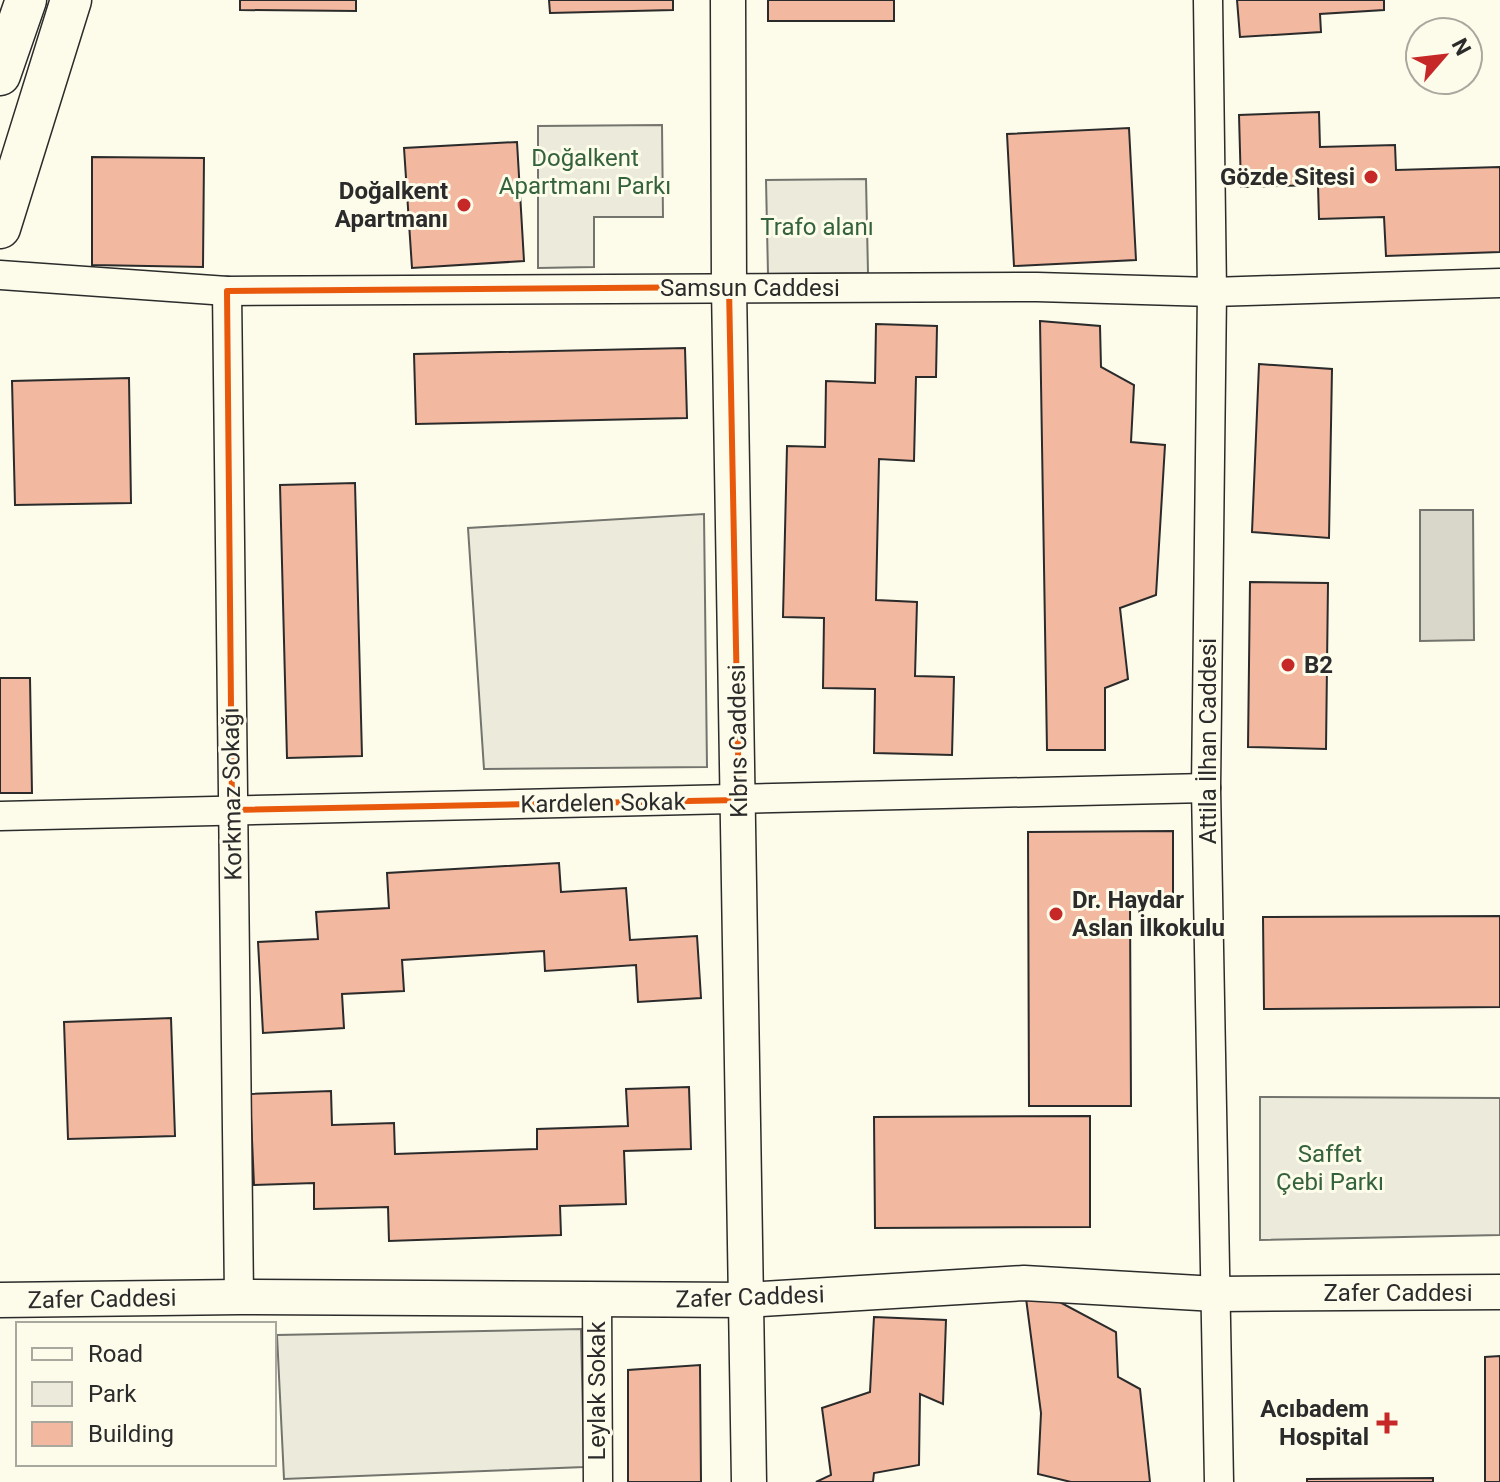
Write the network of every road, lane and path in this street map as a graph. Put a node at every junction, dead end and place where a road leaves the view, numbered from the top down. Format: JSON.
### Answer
{"nodes":[{"id":1,"x":26,"y":0,"type":"edge"},
{"id":2,"x":71,"y":0,"type":"edge"},
{"id":3,"x":728,"y":0,"type":"edge"},
{"id":4,"x":1208,"y":0,"type":"edge"},
{"id":5,"x":0,"y":75,"type":"edge"},
{"id":6,"x":0,"y":228,"type":"edge"},
{"id":7,"x":0,"y":275,"type":"edge"},
{"id":8,"x":1500,"y":283,"type":"edge"},
{"id":9,"x":729,"y":287,"type":"junction"},
{"id":10,"x":227,"y":291,"type":"junction"},
{"id":11,"x":1212,"y":292,"type":"junction"},
{"id":12,"x":1206,"y":788,"type":"junction"},
{"id":13,"x":739,"y":800,"type":"junction"},
{"id":14,"x":232,"y":810,"type":"junction"},
{"id":15,"x":0,"y":816,"type":"edge"},
{"id":16,"x":1500,"y":1292,"type":"edge"},
{"id":17,"x":1216,"y":1294,"type":"junction"},
{"id":18,"x":239,"y":1297,"type":"junction"},
{"id":19,"x":597,"y":1299,"type":"junction"},
{"id":20,"x":0,"y":1300,"type":"edge"},
{"id":21,"x":746,"y":1300,"type":"junction"},
{"id":22,"x":598,"y":1482,"type":"edge"},
{"id":23,"x":749,"y":1482,"type":"edge"},
{"id":24,"x":1219,"y":1482,"type":"edge"}],
"edges":[{"from":1,"to":5,"type":"main road"},
{"from":2,"to":6,"type":"main road"},
{"from":3,"to":9,"type":"street","name":"Kıbrıs Caddesi"},
{"from":4,"to":11,"type":"street","name":"Attila İlhan Caddesi"},
{"from":7,"to":10,"type":"street","name":"Samsun Caddesi"},
{"from":8,"to":11,"type":"street","name":"Samsun Caddesi"},
{"from":9,"to":10,"type":"street","name":"Samsun Caddesi"},
{"from":9,"to":11,"type":"street","name":"Samsun Caddesi"},
{"from":9,"to":13,"type":"street","name":"Kıbrıs Caddesi"},
{"from":10,"to":14,"type":"street","name":"Korkmaz Sokağı"},
{"from":11,"to":12,"type":"street","name":"Attila İlhan Caddesi"},
{"from":12,"to":13,"type":"street","name":"Kardelen Sokak"},
{"from":12,"to":17,"type":"street","name":"Attila İlhan Caddesi"},
{"from":13,"to":14,"type":"street","name":"Kardelen Sokak"},
{"from":13,"to":21,"type":"street","name":"Kıbrıs Caddesi"},
{"from":14,"to":15,"type":"street","name":"Kardelen Sokak"},
{"from":14,"to":18,"type":"street","name":"Korkmaz Sokağı"},
{"from":16,"to":17,"type":"street","name":"Zafer Caddesi"},
{"from":17,"to":21,"type":"street","name":"Zafer Caddesi"},
{"from":17,"to":24,"type":"street","name":"Attila İlhan Caddesi"},
{"from":18,"to":19,"type":"street","name":"Zafer Caddesi"},
{"from":18,"to":20,"type":"street","name":"Zafer Caddesi"},
{"from":19,"to":21,"type":"street","name":"Zafer Caddesi"},
{"from":19,"to":22,"type":"street","name":"Leylak Sokak"},
{"from":21,"to":23,"type":"street","name":"Kıbrıs Caddesi"}]}
